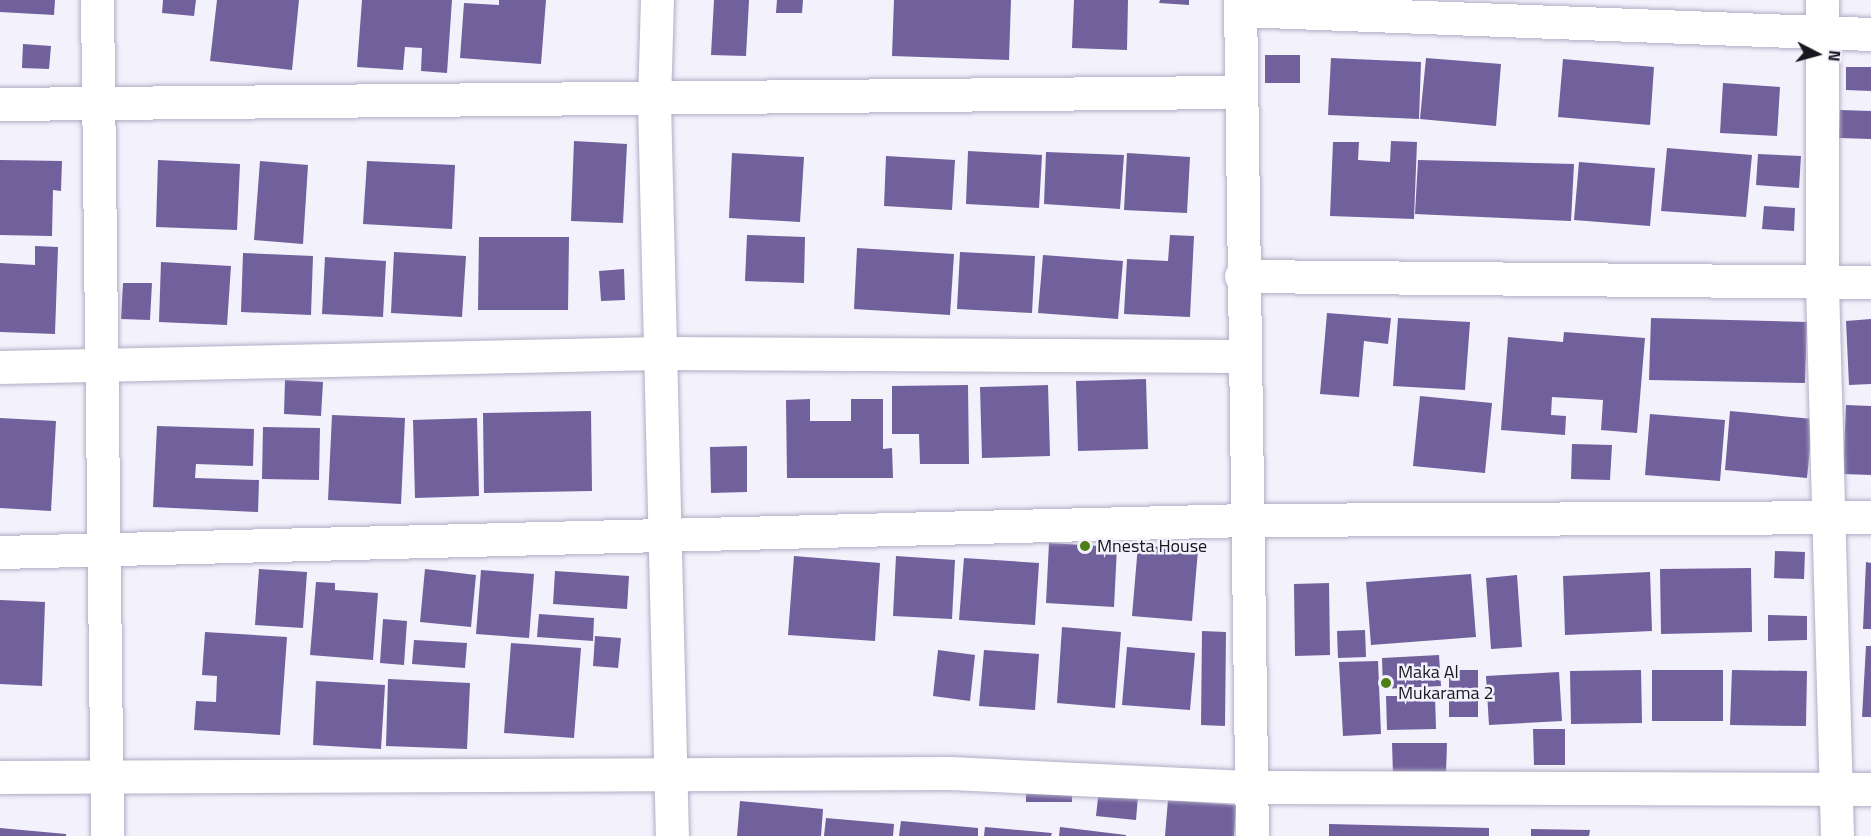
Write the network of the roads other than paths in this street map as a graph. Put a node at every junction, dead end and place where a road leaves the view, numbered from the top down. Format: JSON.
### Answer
{"nodes":[{"id":1,"x":97,"y":0,"type":"edge"},
{"id":2,"x":657,"y":0,"type":"edge"},
{"id":3,"x":1822,"y":0,"type":"edge"},
{"id":4,"x":1240,"y":5,"type":"edge"},
{"id":5,"x":1821,"y":34,"type":"junction"},
{"id":6,"x":1871,"y":34,"type":"edge"},
{"id":7,"x":1239,"y":92,"type":"junction"},
{"id":8,"x":654,"y":102,"type":"junction"},
{"id":9,"x":97,"y":103,"type":"junction"},
{"id":10,"x":0,"y":105,"type":"edge"},
{"id":11,"x":1241,"y":276,"type":"junction"},
{"id":12,"x":1871,"y":282,"type":"edge"},
{"id":13,"x":1822,"y":285,"type":"junction"},
{"id":14,"x":660,"y":353,"type":"junction"},
{"id":15,"x":1242,"y":356,"type":"junction"},
{"id":16,"x":0,"y":367,"type":"edge"},
{"id":17,"x":101,"y":368,"type":"junction"},
{"id":18,"x":1832,"y":517,"type":"junction"},
{"id":19,"x":1871,"y":517,"type":"edge"},
{"id":20,"x":1244,"y":520,"type":"junction"},
{"id":21,"x":663,"y":531,"type":"junction"},
{"id":22,"x":105,"y":551,"type":"junction"},
{"id":23,"x":0,"y":552,"type":"edge"},
{"id":24,"x":107,"y":776,"type":"junction"},
{"id":25,"x":0,"y":777,"type":"edge"},
{"id":26,"x":670,"y":778,"type":"junction"},
{"id":27,"x":1252,"y":787,"type":"junction"},
{"id":28,"x":1838,"y":789,"type":"junction"},
{"id":29,"x":1871,"y":789,"type":"edge"},
{"id":30,"x":107,"y":836,"type":"edge"},
{"id":31,"x":672,"y":836,"type":"edge"},
{"id":32,"x":1252,"y":836,"type":"edge"},
{"id":33,"x":1837,"y":836,"type":"edge"}],
"edges":[{"from":1,"to":9,"type":"street"},
{"from":2,"to":8,"type":"street"},
{"from":3,"to":5,"type":"street"},
{"from":4,"to":5,"type":"street"},
{"from":4,"to":7,"type":"street"},
{"from":5,"to":6,"type":"street"},
{"from":5,"to":13,"type":"street"},
{"from":7,"to":8,"type":"street"},
{"from":7,"to":11,"type":"street"},
{"from":8,"to":9,"type":"street"},
{"from":8,"to":14,"type":"street"},
{"from":9,"to":10,"type":"street"},
{"from":9,"to":17,"type":"street"},
{"from":11,"to":13,"type":"street"},
{"from":11,"to":15,"type":"street"},
{"from":12,"to":13,"type":"street"},
{"from":13,"to":18,"type":"street"},
{"from":14,"to":15,"type":"street"},
{"from":14,"to":17,"type":"street"},
{"from":14,"to":21,"type":"street"},
{"from":15,"to":20,"type":"street"},
{"from":16,"to":17,"type":"street"},
{"from":17,"to":22,"type":"street"},
{"from":18,"to":19,"type":"street"},
{"from":18,"to":20,"type":"street"},
{"from":18,"to":28,"type":"street"},
{"from":20,"to":21,"type":"street"},
{"from":20,"to":27,"type":"street"},
{"from":21,"to":22,"type":"street"},
{"from":21,"to":26,"type":"street"},
{"from":22,"to":23,"type":"street"},
{"from":22,"to":24,"type":"street"},
{"from":24,"to":25,"type":"street"},
{"from":24,"to":26,"type":"street"},
{"from":24,"to":30,"type":"street"},
{"from":26,"to":27,"type":"street"},
{"from":26,"to":31,"type":"street"},
{"from":27,"to":28,"type":"street"},
{"from":27,"to":32,"type":"street"},
{"from":28,"to":29,"type":"street"},
{"from":28,"to":33,"type":"street"}]}
